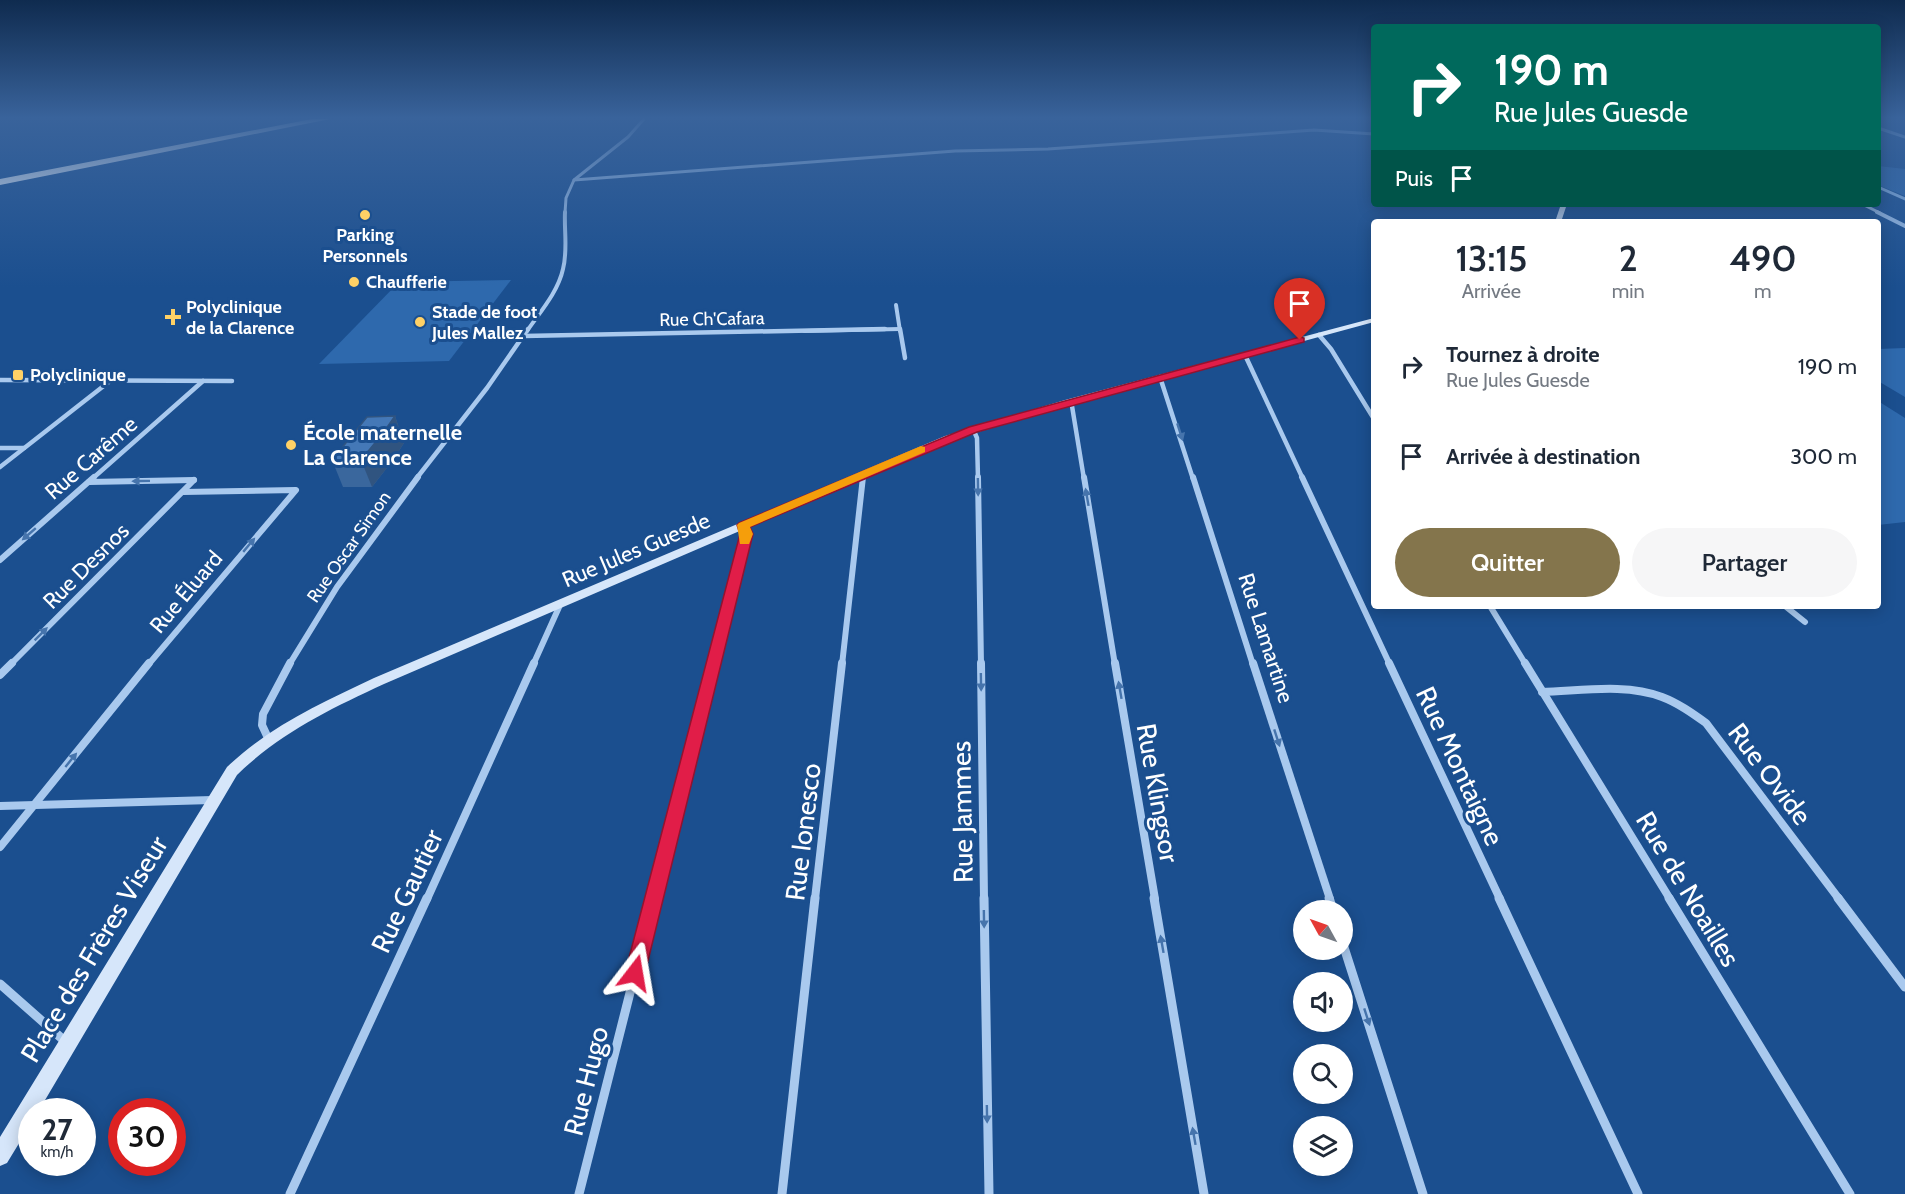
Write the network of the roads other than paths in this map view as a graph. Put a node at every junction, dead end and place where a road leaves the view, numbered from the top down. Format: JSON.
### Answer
{"nodes":[{"id":1,"x":35,"y":175,"type":"edge"},
{"id":2,"x":581,"y":175,"type":"edge"},
{"id":3,"x":641,"y":175,"type":"edge"},
{"id":4,"x":574,"y":180,"type":"junction"},
{"id":5,"x":0,"y":182,"type":"edge"},
{"id":6,"x":1868,"y":207,"type":"edge"},
{"id":7,"x":1905,"y":226,"type":"edge"},
{"id":8,"x":896,"y":305,"type":"dead end"},
{"id":9,"x":1371,"y":321,"type":"edge"},
{"id":10,"x":900,"y":329,"type":"junction"},
{"id":11,"x":1319,"y":335,"type":"junction"},
{"id":12,"x":524,"y":336,"type":"junction"},
{"id":13,"x":1245,"y":355,"type":"junction"},
{"id":14,"x":905,"y":358,"type":"dead end"},
{"id":15,"x":1160,"y":377,"type":"junction"},
{"id":16,"x":0,"y":380,"type":"edge"},
{"id":17,"x":111,"y":381,"type":"junction"},
{"id":18,"x":203,"y":381,"type":"junction"},
{"id":19,"x":232,"y":381,"type":"dead end"},
{"id":20,"x":1068,"y":402,"type":"junction"},
{"id":21,"x":1371,"y":414,"type":"edge"},
{"id":22,"x":973,"y":429,"type":"junction"},
{"id":23,"x":0,"y":448,"type":"edge"},
{"id":24,"x":25,"y":448,"type":"junction"},
{"id":25,"x":0,"y":467,"type":"edge"},
{"id":26,"x":863,"y":474,"type":"junction"},
{"id":27,"x":88,"y":482,"type":"junction"},
{"id":28,"x":183,"y":492,"type":"junction"},
{"id":29,"x":743,"y":525,"type":"junction"},
{"id":30,"x":0,"y":560,"type":"edge"},
{"id":31,"x":560,"y":605,"type":"junction"},
{"id":32,"x":1492,"y":609,"type":"edge"},
{"id":33,"x":1789,"y":609,"type":"edge"},
{"id":34,"x":1805,"y":622,"type":"dead end"},
{"id":35,"x":0,"y":675,"type":"edge"},
{"id":36,"x":1542,"y":692,"type":"junction"},
{"id":37,"x":268,"y":738,"type":"junction"},
{"id":38,"x":214,"y":800,"type":"junction"},
{"id":39,"x":0,"y":806,"type":"edge"},
{"id":40,"x":35,"y":806,"type":"junction"},
{"id":41,"x":0,"y":847,"type":"edge"},
{"id":42,"x":1330,"y":900,"type":"edge"},
{"id":43,"x":1348,"y":960,"type":"edge"},
{"id":44,"x":0,"y":984,"type":"edge"},
{"id":45,"x":1905,"y":987,"type":"edge"},
{"id":46,"x":67,"y":1043,"type":"junction"},
{"id":47,"x":0,"y":1156,"type":"edge"},
{"id":48,"x":290,"y":1194,"type":"edge"},
{"id":49,"x":579,"y":1194,"type":"edge"},
{"id":50,"x":782,"y":1194,"type":"edge"},
{"id":51,"x":989,"y":1194,"type":"edge"},
{"id":52,"x":1204,"y":1194,"type":"edge"},
{"id":53,"x":1424,"y":1194,"type":"edge"},
{"id":54,"x":1638,"y":1194,"type":"edge"},
{"id":55,"x":1850,"y":1194,"type":"edge"}],
"edges":[{"from":1,"to":5,"type":"highway"},
{"from":2,"to":4,"type":"street"},
{"from":3,"to":4,"type":"street"},
{"from":4,"to":12,"type":"street","name":"Rue Oscar Simon"},
{"from":6,"to":7,"type":"street"},
{"from":8,"to":10,"type":"street"},
{"from":9,"to":11,"type":"main road","name":"Rue Jules Guesde"},
{"from":10,"to":12,"type":"street","name":"Rue Ch'Cafara"},
{"from":10,"to":14,"type":"street"},
{"from":11,"to":13,"type":"main road","name":"Rue Jules Guesde"},
{"from":11,"to":21,"type":"street"},
{"from":12,"to":37,"type":"street","name":"Rue Oscar Simon"},
{"from":13,"to":15,"type":"main road","name":"Rue Jules Guesde"},
{"from":13,"to":54,"type":"street","name":"Rue Montaigne"},
{"from":15,"to":20,"type":"main road","name":"Rue Jules Guesde"},
{"from":15,"to":42,"type":"street","name":"Rue Lamartine","one_way":true},
{"from":16,"to":17,"type":"street"},
{"from":17,"to":18,"type":"street"},
{"from":17,"to":24,"type":"street"},
{"from":18,"to":19,"type":"street"},
{"from":18,"to":27,"type":"street","name":"Rue Carême"},
{"from":20,"to":22,"type":"main road","name":"Rue Jules Guesde"},
{"from":52,"to":20,"type":"street","name":"Rue Klingsor","one_way":true},
{"from":22,"to":26,"type":"main road","name":"Rue Jules Guesde"},
{"from":22,"to":51,"type":"street","name":"Rue Jammes","one_way":true},
{"from":23,"to":24,"type":"street"},
{"from":24,"to":25,"type":"street"},
{"from":26,"to":29,"type":"main road","name":"Rue Jules Guesde"},
{"from":26,"to":50,"type":"street","name":"Rue Ionesco"},
{"from":28,"to":27,"type":"street","name":"Rue Desnos","one_way":true},
{"from":27,"to":30,"type":"street","name":"Rue Carême","one_way":true},
{"from":35,"to":28,"type":"street","name":"Rue Desnos","one_way":true},
{"from":40,"to":28,"type":"street","name":"Rue Éluard","one_way":true},
{"from":29,"to":31,"type":"main road","name":"Rue Jules Guesde"},
{"from":29,"to":49,"type":"street","name":"Rue Hugo"},
{"from":31,"to":37,"type":"main road","name":"Rue Jules Guesde"},
{"from":31,"to":48,"type":"street","name":"Rue Gautier"},
{"from":32,"to":36,"type":"street","name":"Rue de Noailles"},
{"from":33,"to":34,"type":"street"},
{"from":36,"to":45,"type":"street","name":"Rue Ovide"},
{"from":36,"to":55,"type":"street","name":"Rue de Noailles"},
{"from":37,"to":38,"type":"main road","name":"Place des Frères Viseur"},
{"from":38,"to":40,"type":"street","name":"Place des Frères Viseur"},
{"from":38,"to":46,"type":"main road","name":"Place des Frères Viseur"},
{"from":39,"to":40,"type":"street","name":"Place des Frères Viseur"},
{"from":40,"to":41,"type":"street"},
{"from":43,"to":53,"type":"street","one_way":true},
{"from":44,"to":46,"type":"street"},
{"from":46,"to":47,"type":"main road","name":"Place des Frères Viseur"}]}
